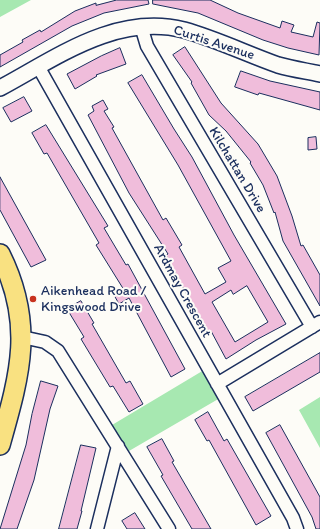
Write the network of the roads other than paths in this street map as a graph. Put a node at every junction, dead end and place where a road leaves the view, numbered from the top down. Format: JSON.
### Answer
{"nodes":[{"id":1,"x":141,"y":26,"type":"junction"},
{"id":2,"x":39,"y":68,"type":"junction"},
{"id":3,"x":320,"y":74,"type":"edge"},
{"id":4,"x":0,"y":88,"type":"edge"},
{"id":5,"x":0,"y":254,"type":"edge"},
{"id":6,"x":316,"y":324,"type":"edge"},
{"id":7,"x":22,"y":337,"type":"junction"},
{"id":8,"x":217,"y":384,"type":"junction"},
{"id":9,"x":6,"y":397,"type":"edge"},
{"id":10,"x":0,"y":445,"type":"edge"},
{"id":11,"x":118,"y":446,"type":"junction"},
{"id":12,"x":97,"y":529,"type":"edge"},
{"id":13,"x":169,"y":529,"type":"edge"},
{"id":14,"x":297,"y":529,"type":"edge"}],
"edges":[{"from":1,"to":2,"type":"street","name":"Curtis Avenue"},
{"from":1,"to":3,"type":"street","name":"Curtis Avenue"},
{"from":1,"to":6,"type":"street","name":"Kilchattan Drive"},
{"from":2,"to":4,"type":"street","name":"Curtis Avenue"},
{"from":2,"to":8,"type":"street","name":"Ardmay Crescent"},
{"from":5,"to":7,"type":"main road"},
{"from":6,"to":8,"type":"street"},
{"from":7,"to":9,"type":"main road"},
{"from":7,"to":11,"type":"street"},
{"from":8,"to":14,"type":"street","name":"Ardmay Crescent"},
{"from":9,"to":10,"type":"main road"},
{"from":11,"to":12,"type":"street"},
{"from":11,"to":13,"type":"street"}]}
